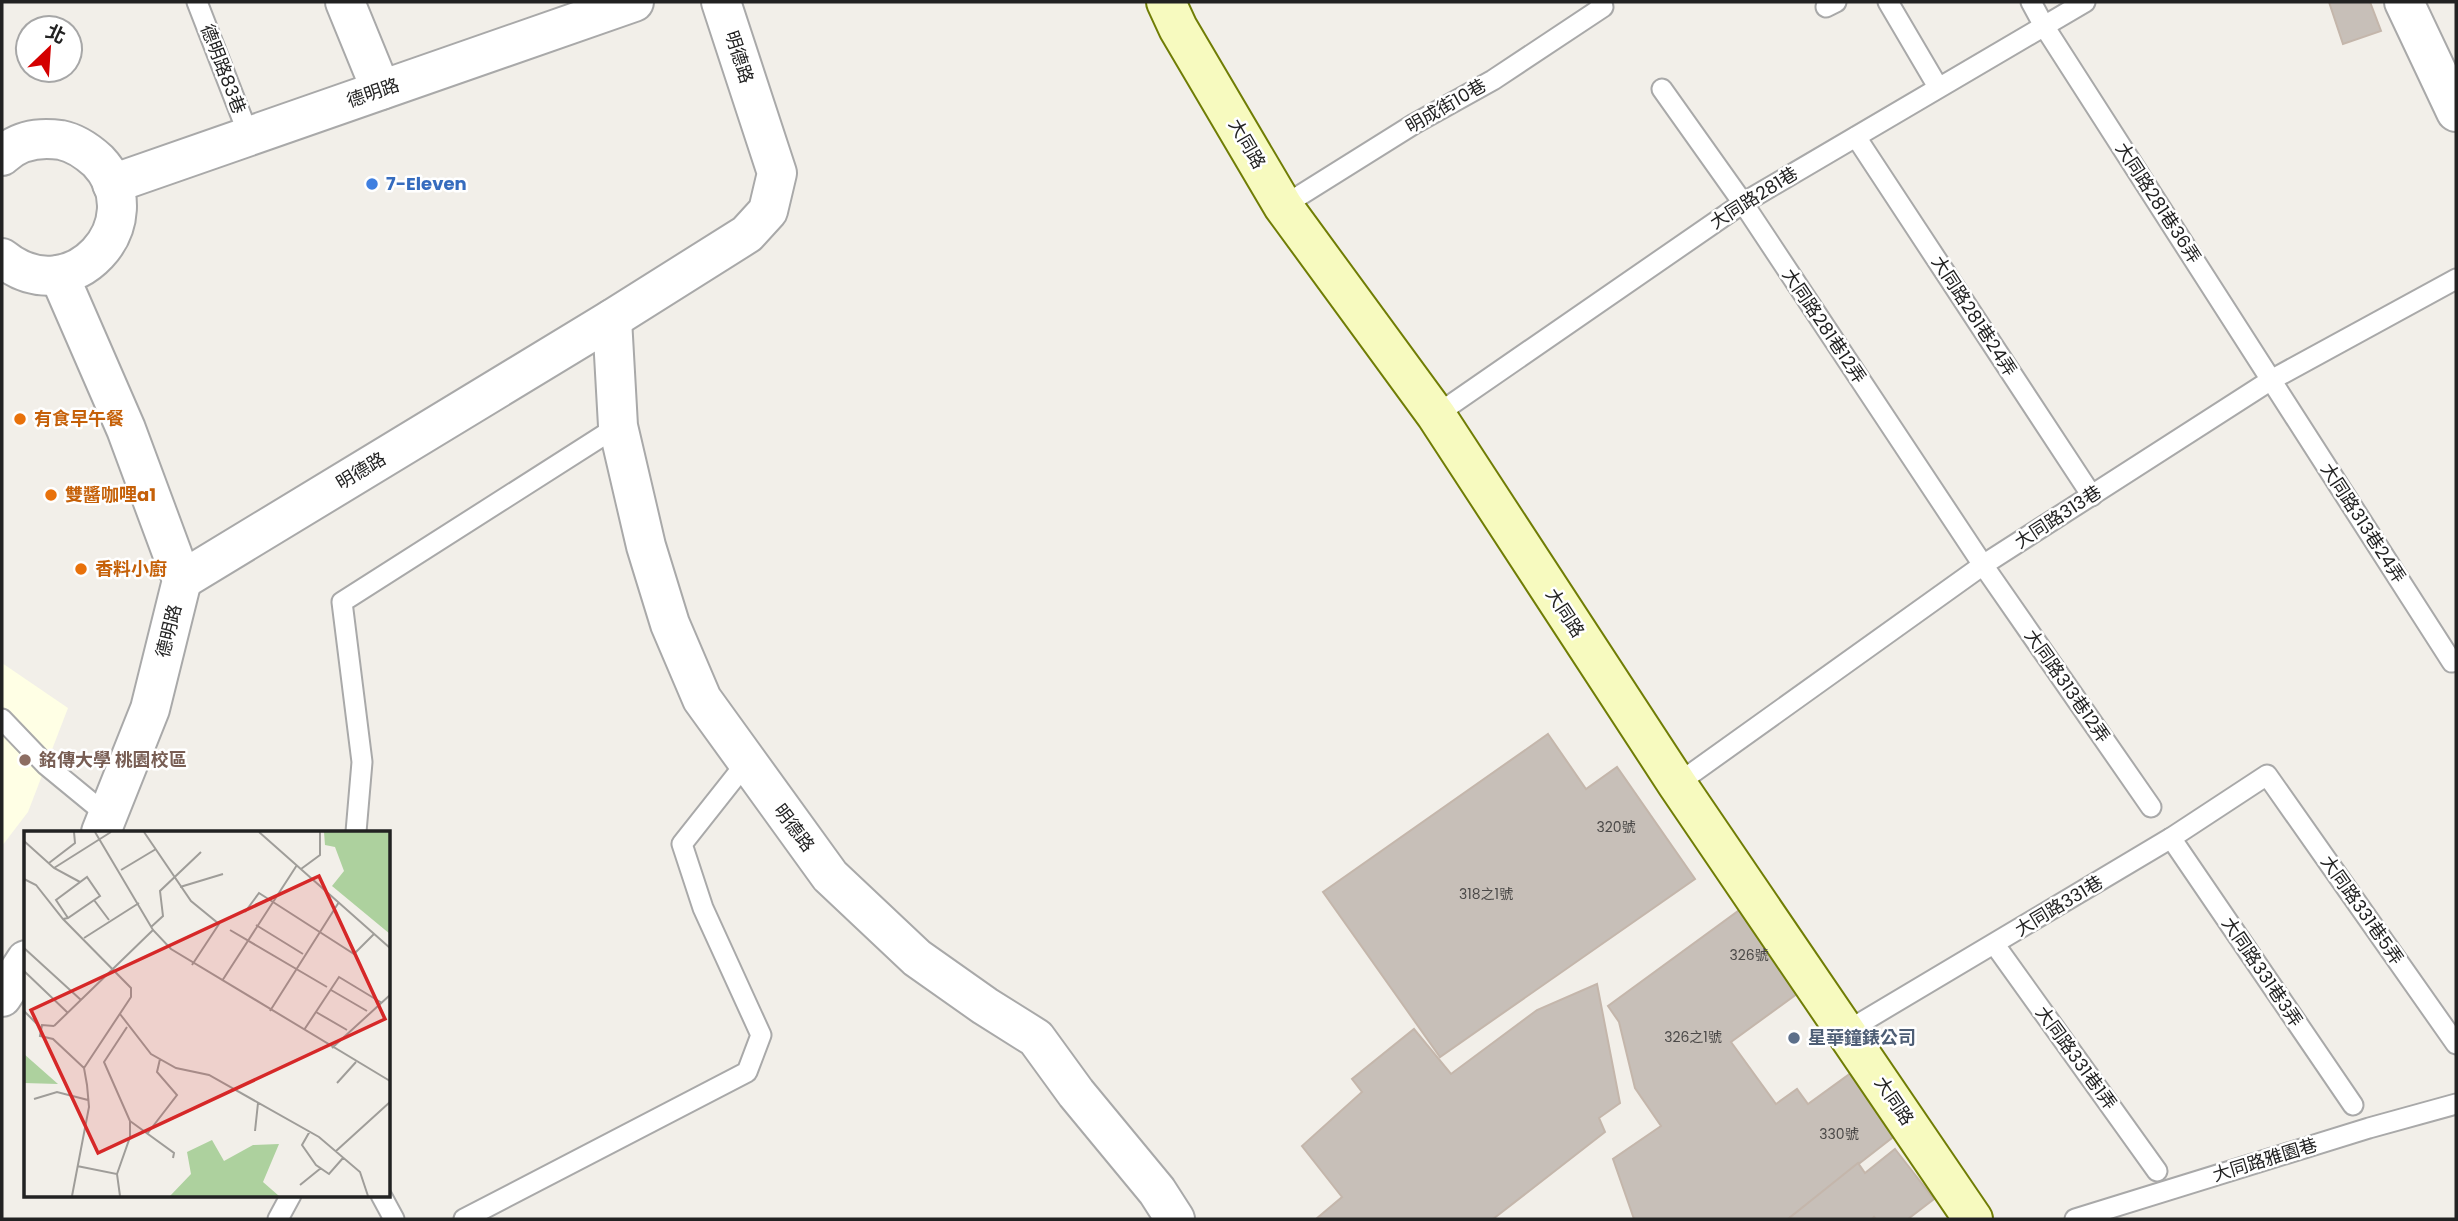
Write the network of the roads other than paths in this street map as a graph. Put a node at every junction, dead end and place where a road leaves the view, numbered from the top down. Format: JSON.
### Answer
{"nodes":[{"id":1,"x":197,"y":2,"type":"edge"},
{"id":2,"x":345,"y":2,"type":"edge"},
{"id":3,"x":634,"y":2,"type":"edge"},
{"id":4,"x":721,"y":2,"type":"edge"},
{"id":5,"x":1166,"y":2,"type":"edge"},
{"id":6,"x":1600,"y":2,"type":"edge"},
{"id":7,"x":1888,"y":2,"type":"edge"},
{"id":8,"x":2031,"y":2,"type":"edge"},
{"id":9,"x":2085,"y":2,"type":"edge"},
{"id":10,"x":2404,"y":2,"type":"edge"},
{"id":11,"x":2044,"y":26,"type":"junction"},
{"id":12,"x":1938,"y":88,"type":"junction"},
{"id":13,"x":1662,"y":89,"type":"dead end"},
{"id":14,"x":381,"y":90,"type":"junction"},
{"id":15,"x":2456,"y":112,"type":"edge"},
{"id":16,"x":249,"y":136,"type":"junction"},
{"id":17,"x":1856,"y":137,"type":"junction"},
{"id":18,"x":4,"y":146,"type":"edge"},
{"id":19,"x":112,"y":184,"type":"junction"},
{"id":20,"x":1743,"y":203,"type":"junction"},
{"id":21,"x":1283,"y":206,"type":"junction"},
{"id":22,"x":2,"y":258,"type":"edge"},
{"id":23,"x":59,"y":275,"type":"junction"},
{"id":24,"x":2456,"y":279,"type":"edge"},
{"id":25,"x":612,"y":320,"type":"junction"},
{"id":26,"x":2271,"y":380,"type":"junction"},
{"id":27,"x":1436,"y":415,"type":"junction"},
{"id":28,"x":618,"y":425,"type":"junction"},
{"id":29,"x":2092,"y":495,"type":"junction"},
{"id":30,"x":1983,"y":565,"type":"junction"},
{"id":31,"x":182,"y":580,"type":"junction"},
{"id":32,"x":2456,"y":661,"type":"edge"},
{"id":33,"x":2,"y":719,"type":"edge"},
{"id":34,"x":746,"y":763,"type":"junction"},
{"id":35,"x":2267,"y":775,"type":"joint"},
{"id":36,"x":1677,"y":784,"type":"junction"},
{"id":37,"x":2151,"y":807,"type":"dead end"},
{"id":38,"x":104,"y":824,"type":"edge"},
{"id":39,"x":356,"y":831,"type":"edge"},
{"id":40,"x":2171,"y":838,"type":"junction"},
{"id":41,"x":1995,"y":945,"type":"junction"},
{"id":42,"x":24,"y":963,"type":"edge"},
{"id":43,"x":2,"y":997,"type":"edge"},
{"id":44,"x":1847,"y":1031,"type":"junction"},
{"id":45,"x":2456,"y":1044,"type":"edge"},
{"id":46,"x":2456,"y":1104,"type":"edge"},
{"id":47,"x":2353,"y":1105,"type":"dead end"},
{"id":48,"x":2157,"y":1171,"type":"dead end"},
{"id":49,"x":290,"y":1196,"type":"edge"},
{"id":50,"x":382,"y":1196,"type":"edge"},
{"id":51,"x":278,"y":1219,"type":"edge"},
{"id":52,"x":394,"y":1219,"type":"edge"},
{"id":53,"x":464,"y":1219,"type":"edge"},
{"id":54,"x":1175,"y":1219,"type":"edge"},
{"id":55,"x":1973,"y":1219,"type":"edge"},
{"id":56,"x":2075,"y":1219,"type":"edge"}],
"edges":[{"from":1,"to":16,"type":"lane","name":"德明路83巷"},
{"from":2,"to":14,"type":"street"},
{"from":3,"to":14,"type":"street","name":"德明路"},
{"from":4,"to":25,"type":"street","name":"明德路"},
{"from":5,"to":21,"type":"street","name":"大同路"},
{"from":6,"to":21,"type":"lane","name":"明成街10巷"},
{"from":7,"to":12,"type":"lane"},
{"from":8,"to":11,"type":"lane","name":"大同路281巷36弄"},
{"from":9,"to":11,"type":"lane","name":"大同路281巷"},
{"from":10,"to":15,"type":"street"},
{"from":11,"to":12,"type":"lane","name":"大同路281巷"},
{"from":11,"to":26,"type":"lane","name":"大同路281巷36弄"},
{"from":12,"to":17,"type":"lane","name":"大同路281巷"},
{"from":13,"to":20,"type":"lane","name":"大同路281巷12弄"},
{"from":14,"to":16,"type":"street","name":"德明路"},
{"from":16,"to":19,"type":"street","name":"德明路"},
{"from":17,"to":20,"type":"lane","name":"大同路281巷"},
{"from":17,"to":29,"type":"lane","name":"大同路281巷24弄"},
{"from":18,"to":19,"type":"street"},
{"from":19,"to":23,"type":"street"},
{"from":20,"to":27,"type":"lane","name":"大同路281巷"},
{"from":20,"to":30,"type":"lane","name":"大同路281巷12弄"},
{"from":21,"to":27,"type":"street","name":"大同路"},
{"from":22,"to":23,"type":"street"},
{"from":23,"to":31,"type":"street","name":"德明路"},
{"from":24,"to":26,"type":"lane","name":"大同路313巷"},
{"from":25,"to":28,"type":"street","name":"明德路"},
{"from":25,"to":31,"type":"street","name":"明德路"},
{"from":26,"to":29,"type":"lane","name":"大同路313巷"},
{"from":26,"to":32,"type":"lane","name":"大同路313巷24弄"},
{"from":27,"to":36,"type":"street","name":"大同路"},
{"from":28,"to":34,"type":"street","name":"明德路"},
{"from":28,"to":39,"type":"lane"},
{"from":29,"to":30,"type":"lane","name":"大同路313巷"},
{"from":30,"to":36,"type":"lane","name":"大同路313巷"},
{"from":30,"to":37,"type":"lane","name":"大同路313巷12弄"},
{"from":31,"to":38,"type":"street","name":"德明路"},
{"from":33,"to":38,"type":"lane"},
{"from":34,"to":53,"type":"lane"},
{"from":34,"to":54,"type":"street","name":"明德路"},
{"from":35,"to":40,"type":"lane","name":"大同路331巷"},
{"from":35,"to":45,"type":"lane","name":"大同路331巷5弄"},
{"from":36,"to":44,"type":"street","name":"大同路"},
{"from":40,"to":41,"type":"lane","name":"大同路331巷"},
{"from":40,"to":47,"type":"lane","name":"大同路331巷3弄"},
{"from":41,"to":44,"type":"lane","name":"大同路331巷"},
{"from":41,"to":48,"type":"lane","name":"大同路331巷1弄"},
{"from":42,"to":43,"type":"street"},
{"from":44,"to":55,"type":"street","name":"大同路"},
{"from":46,"to":56,"type":"lane","name":"大同路雅園巷"},
{"from":49,"to":51,"type":"lane"},
{"from":50,"to":52,"type":"lane"}]}
